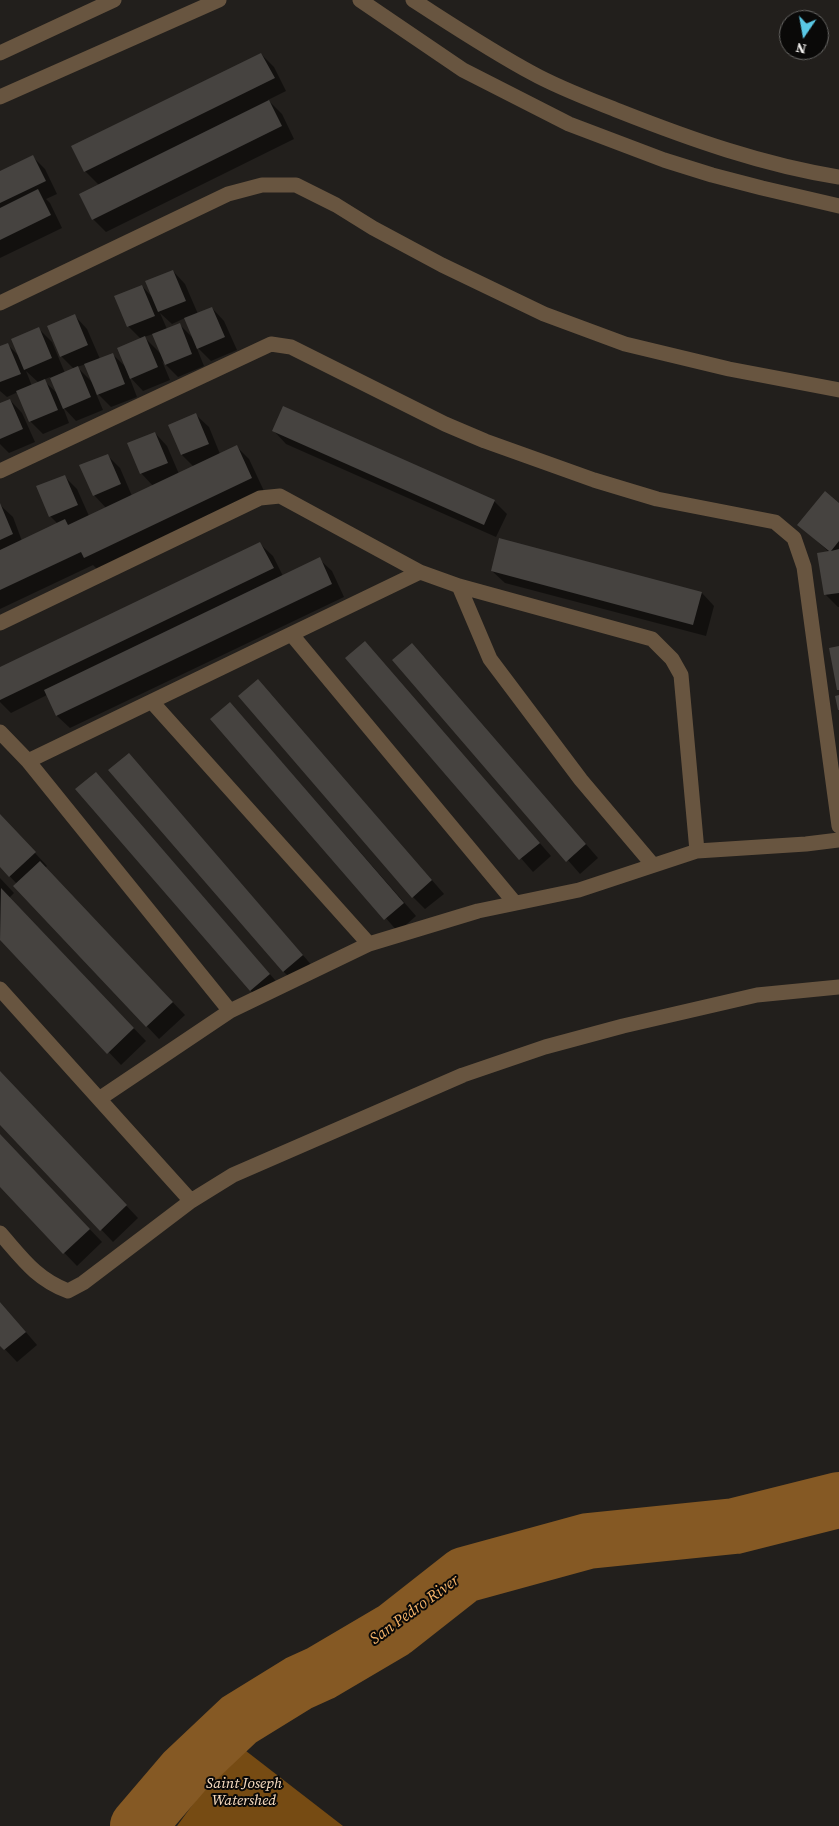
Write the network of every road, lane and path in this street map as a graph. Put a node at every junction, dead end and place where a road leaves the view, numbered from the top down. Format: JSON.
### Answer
{"nodes":[{"id":1,"x":114,"y":0,"type":"edge"},
{"id":2,"x":219,"y":0,"type":"edge"},
{"id":3,"x":360,"y":0,"type":"edge"},
{"id":4,"x":413,"y":0,"type":"edge"},
{"id":5,"x":0,"y":53,"type":"edge"},
{"id":6,"x":0,"y":98,"type":"edge"},
{"id":7,"x":839,"y":177,"type":"edge"},
{"id":8,"x":839,"y":206,"type":"edge"},
{"id":9,"x":0,"y":303,"type":"edge"},
{"id":10,"x":839,"y":390,"type":"edge"},
{"id":11,"x":0,"y":471,"type":"edge"},
{"id":12,"x":420,"y":572,"type":"junction"},
{"id":13,"x":459,"y":586,"type":"junction"},
{"id":14,"x":0,"y":623,"type":"edge"},
{"id":15,"x":292,"y":635,"type":"junction"},
{"id":16,"x":152,"y":702,"type":"junction"},
{"id":17,"x":0,"y":732,"type":"edge"},
{"id":18,"x":28,"y":761,"type":"junction"},
{"id":19,"x":839,"y":826,"type":"edge"},
{"id":20,"x":839,"y":840,"type":"edge"},
{"id":21,"x":697,"y":851,"type":"junction"},
{"id":22,"x":652,"y":865,"type":"junction"},
{"id":23,"x":515,"y":903,"type":"junction"},
{"id":24,"x":369,"y":944,"type":"junction"},
{"id":25,"x":839,"y":987,"type":"edge"},
{"id":26,"x":0,"y":989,"type":"edge"},
{"id":27,"x":230,"y":1011,"type":"junction"},
{"id":28,"x":99,"y":1099,"type":"junction"},
{"id":29,"x":191,"y":1201,"type":"junction"},
{"id":30,"x":0,"y":1233,"type":"edge"}],
"edges":[{"from":1,"to":5,"type":"street"},
{"from":2,"to":6,"type":"street"},
{"from":3,"to":8,"type":"street"},
{"from":4,"to":7,"type":"street"},
{"from":9,"to":10,"type":"street"},
{"from":11,"to":19,"type":"street"},
{"from":12,"to":13,"type":"street"},
{"from":12,"to":14,"type":"street"},
{"from":12,"to":15,"type":"street"},
{"from":13,"to":21,"type":"street"},
{"from":13,"to":22,"type":"street"},
{"from":15,"to":16,"type":"street"},
{"from":15,"to":23,"type":"street"},
{"from":16,"to":18,"type":"street"},
{"from":16,"to":24,"type":"street"},
{"from":17,"to":18,"type":"street"},
{"from":18,"to":27,"type":"street"},
{"from":20,"to":21,"type":"street"},
{"from":21,"to":22,"type":"street"},
{"from":22,"to":23,"type":"street"},
{"from":23,"to":24,"type":"street"},
{"from":24,"to":27,"type":"street"},
{"from":25,"to":29,"type":"street"},
{"from":26,"to":28,"type":"street"},
{"from":27,"to":28,"type":"street"},
{"from":28,"to":29,"type":"street"},
{"from":29,"to":30,"type":"street"}]}
